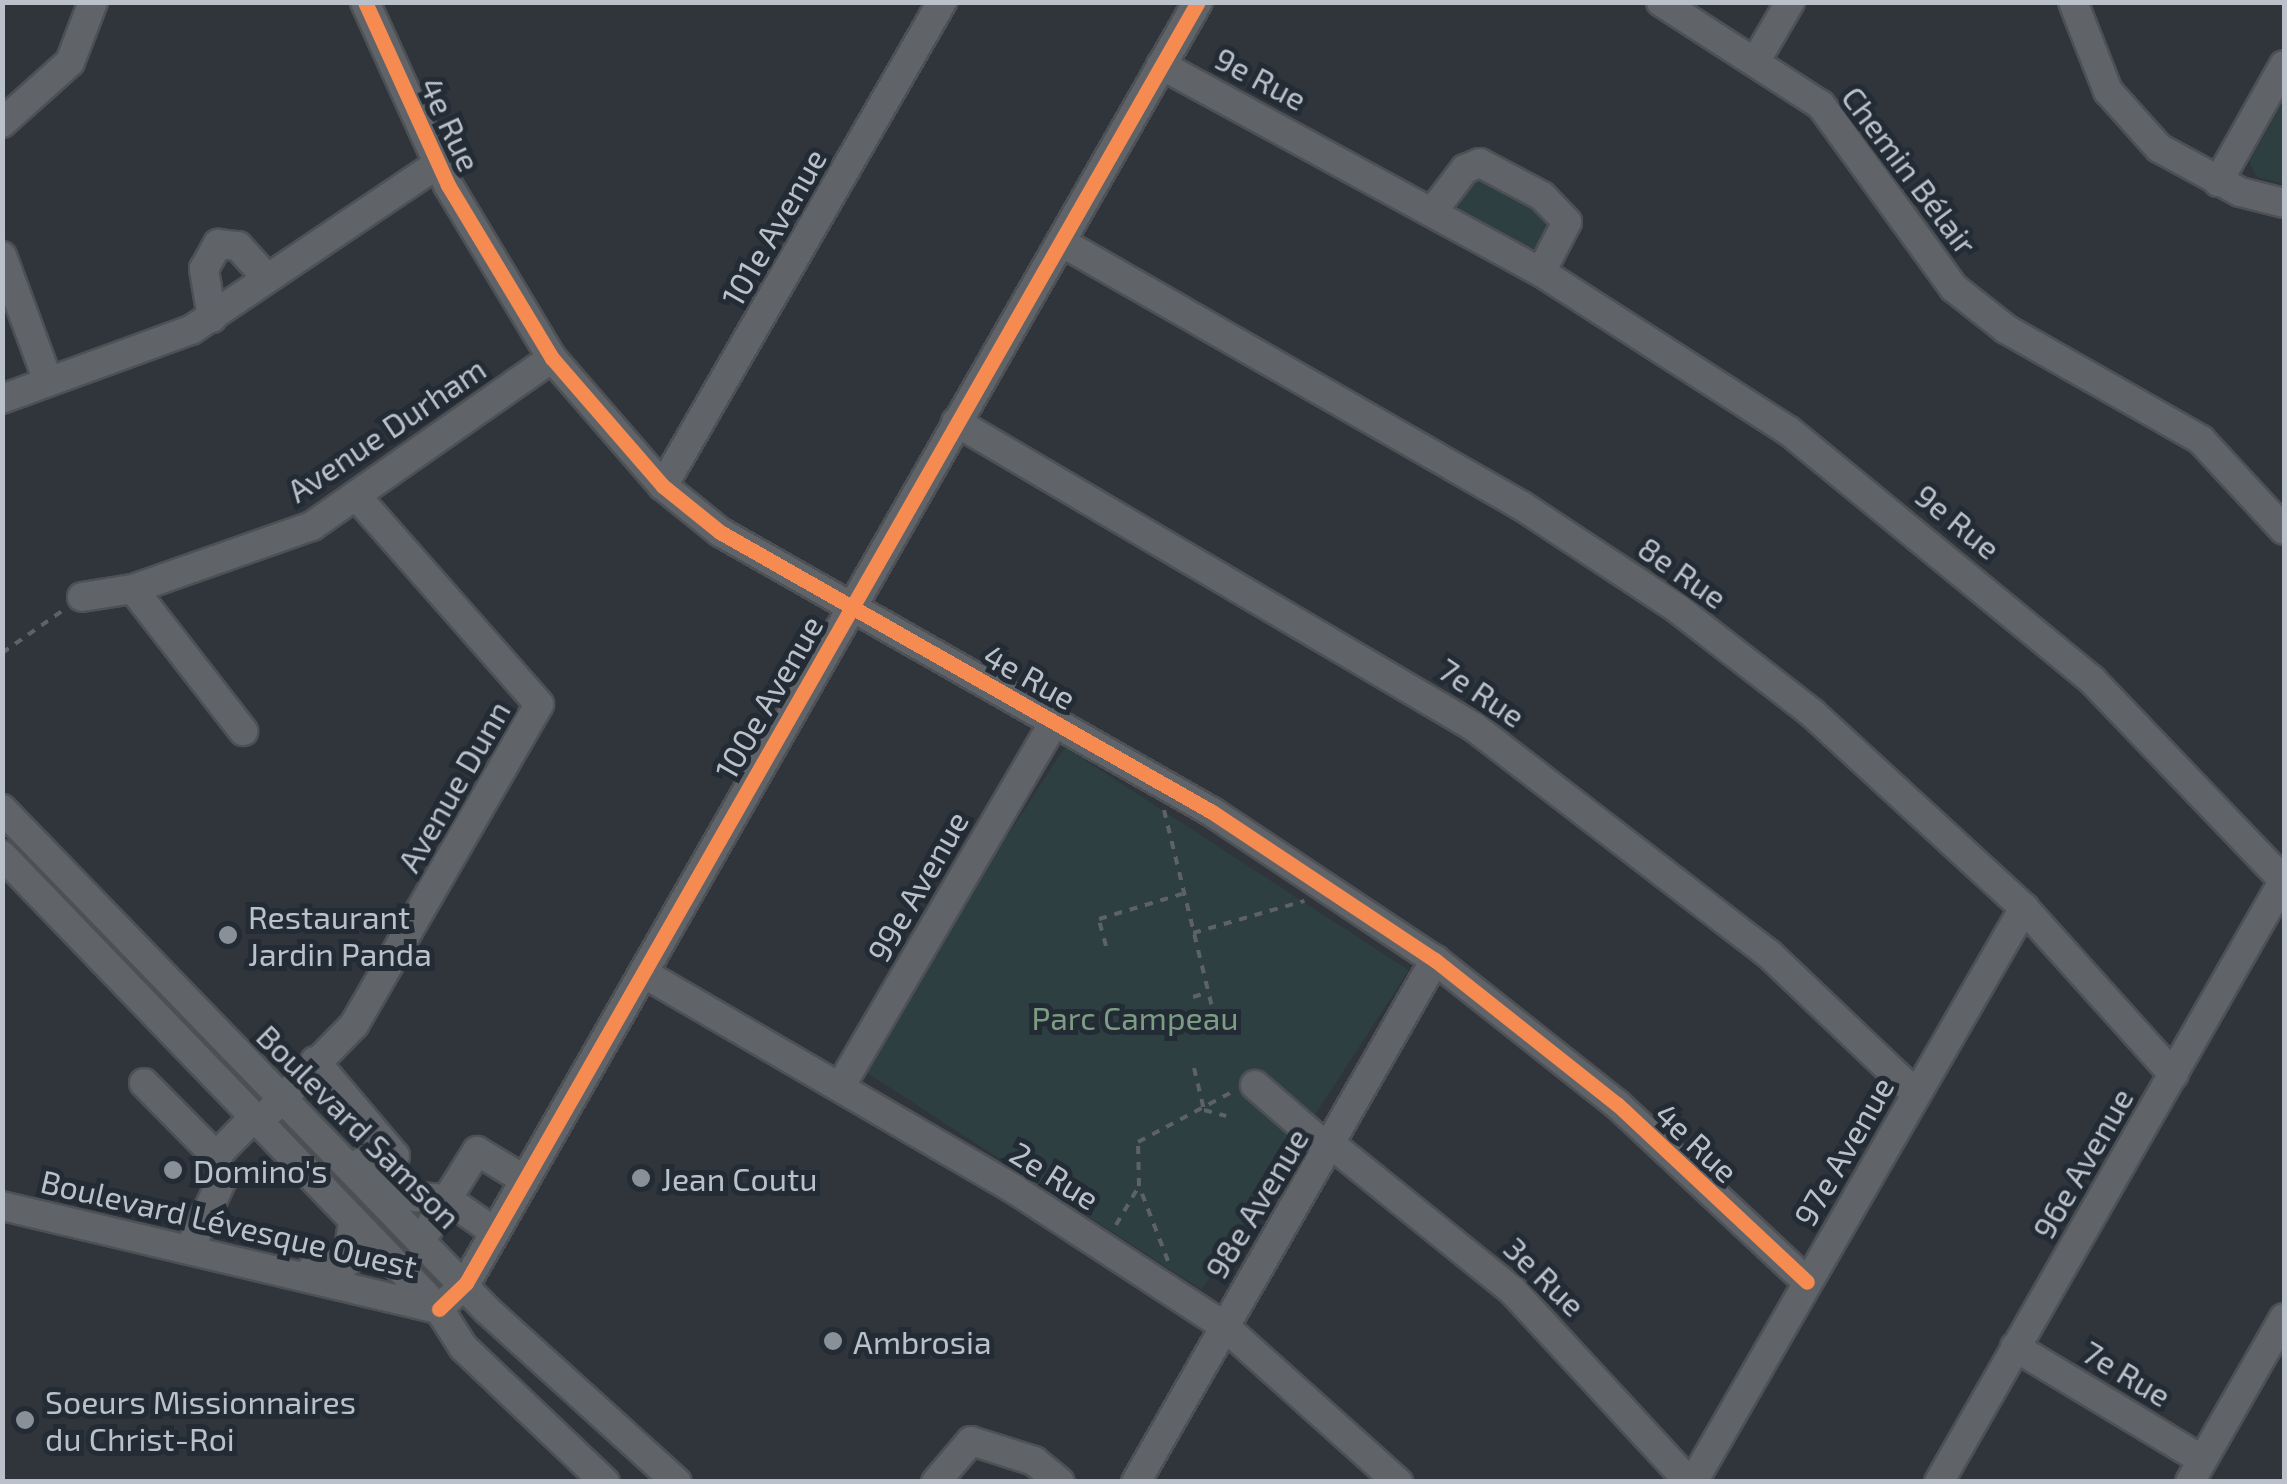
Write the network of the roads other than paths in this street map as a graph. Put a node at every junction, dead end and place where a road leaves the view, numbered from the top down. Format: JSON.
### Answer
{"nodes":[{"id":1,"x":94,"y":2,"type":"edge"},
{"id":2,"x":366,"y":2,"type":"edge"},
{"id":3,"x":942,"y":2,"type":"edge"},
{"id":4,"x":1661,"y":2,"type":"edge"},
{"id":5,"x":1790,"y":2,"type":"edge"},
{"id":6,"x":2073,"y":2,"type":"edge"},
{"id":7,"x":1195,"y":3,"type":"edge"},
{"id":8,"x":1758,"y":58,"type":"junction"},
{"id":9,"x":1161,"y":64,"type":"junction"},
{"id":10,"x":2284,"y":65,"type":"edge"},
{"id":11,"x":2,"y":123,"type":"edge"},
{"id":12,"x":438,"y":164,"type":"junction"},
{"id":13,"x":2218,"y":182,"type":"junction"},
{"id":14,"x":2284,"y":203,"type":"edge"},
{"id":15,"x":1434,"y":211,"type":"junction"},
{"id":16,"x":1063,"y":243,"type":"junction"},
{"id":17,"x":2,"y":256,"type":"edge"},
{"id":18,"x":1541,"y":272,"type":"junction"},
{"id":19,"x":266,"y":277,"type":"junction"},
{"id":20,"x":212,"y":318,"type":"junction"},
{"id":21,"x":552,"y":358,"type":"junction"},
{"id":22,"x":48,"y":381,"type":"junction"},
{"id":23,"x":2,"y":399,"type":"edge"},
{"id":24,"x":956,"y":422,"type":"junction"},
{"id":25,"x":663,"y":486,"type":"junction"},
{"id":26,"x":357,"y":497,"type":"junction"},
{"id":27,"x":2284,"y":530,"type":"edge"},
{"id":28,"x":133,"y":589,"type":"junction"},
{"id":29,"x":72,"y":604,"type":"road end"},
{"id":30,"x":851,"y":608,"type":"junction"},
{"id":31,"x":1055,"y":720,"type":"junction"},
{"id":32,"x":243,"y":731,"type":"dead end"},
{"id":33,"x":2,"y":809,"type":"edge"},
{"id":34,"x":2,"y":855,"type":"edge"},
{"id":35,"x":2284,"y":880,"type":"edge"},
{"id":36,"x":2024,"y":908,"type":"junction"},
{"id":37,"x":1435,"y":960,"type":"junction"},
{"id":38,"x":643,"y":972,"type":"junction"},
{"id":39,"x":315,"y":1062,"type":"junction"},
{"id":40,"x":2174,"y":1075,"type":"junction"},
{"id":41,"x":144,"y":1082,"type":"dead end"},
{"id":42,"x":1246,"y":1087,"type":"road end"},
{"id":43,"x":840,"y":1088,"type":"junction"},
{"id":44,"x":1916,"y":1094,"type":"junction"},
{"id":45,"x":281,"y":1100,"type":"junction"},
{"id":46,"x":257,"y":1120,"type":"junction"},
{"id":47,"x":1330,"y":1147,"type":"junction"},
{"id":48,"x":216,"y":1156,"type":"junction"},
{"id":49,"x":385,"y":1166,"type":"junction"},
{"id":50,"x":352,"y":1170,"type":"junction"},
{"id":51,"x":525,"y":1180,"type":"junction"},
{"id":52,"x":446,"y":1200,"type":"junction"},
{"id":53,"x":2,"y":1206,"type":"edge"},
{"id":54,"x":354,"y":1222,"type":"junction"},
{"id":55,"x":496,"y":1232,"type":"junction"},
{"id":56,"x":422,"y":1239,"type":"junction"},
{"id":57,"x":190,"y":1246,"type":"junction"},
{"id":58,"x":278,"y":1268,"type":"junction"},
{"id":59,"x":1807,"y":1282,"type":"junction"},
{"id":60,"x":466,"y":1284,"type":"junction"},
{"id":61,"x":439,"y":1310,"type":"junction"},
{"id":62,"x":2284,"y":1318,"type":"edge"},
{"id":63,"x":1224,"y":1326,"type":"junction"},
{"id":64,"x":2015,"y":1347,"type":"junction"},
{"id":65,"x":2196,"y":1471,"type":"edge"},
{"id":66,"x":663,"y":1477,"type":"edge"},
{"id":67,"x":940,"y":1480,"type":"edge"},
{"id":68,"x":606,"y":1482,"type":"edge"},
{"id":69,"x":1060,"y":1482,"type":"edge"},
{"id":70,"x":1136,"y":1482,"type":"edge"},
{"id":71,"x":1398,"y":1482,"type":"edge"},
{"id":72,"x":1691,"y":1482,"type":"edge"},
{"id":73,"x":1939,"y":1482,"type":"edge"}],
"edges":[{"from":1,"to":11,"type":"street"},
{"from":2,"to":12,"type":"street","name":"4e Rue"},
{"from":3,"to":25,"type":"street","name":"101e Avenue"},
{"from":4,"to":8,"type":"street","name":"Chemin Bélair"},
{"from":5,"to":8,"type":"street"},
{"from":6,"to":13,"type":"street"},
{"from":7,"to":9,"type":"street","name":"100e Avenue"},
{"from":8,"to":27,"type":"street","name":"Chemin Bélair"},
{"from":9,"to":15,"type":"street","name":"9e Rue"},
{"from":9,"to":16,"type":"street","name":"100e Avenue"},
{"from":10,"to":13,"type":"street"},
{"from":12,"to":19,"type":"street"},
{"from":12,"to":21,"type":"street","name":"4e Rue"},
{"from":13,"to":14,"type":"street"},
{"from":15,"to":18,"type":"street","name":"9e Rue"},
{"from":15,"to":18,"type":"street"},
{"from":16,"to":24,"type":"street","name":"100e Avenue"},
{"from":16,"to":36,"type":"street","name":"8e Rue"},
{"from":17,"to":22,"type":"street"},
{"from":18,"to":35,"type":"street","name":"9e Rue"},
{"from":19,"to":20,"type":"street"},
{"from":19,"to":20,"type":"street"},
{"from":20,"to":22,"type":"street"},
{"from":21,"to":25,"type":"street","name":"4e Rue"},
{"from":21,"to":26,"type":"street","name":"Avenue Durham"},
{"from":22,"to":23,"type":"street"},
{"from":24,"to":30,"type":"street","name":"100e Avenue"},
{"from":24,"to":44,"type":"street","name":"7e Rue"},
{"from":25,"to":30,"type":"street","name":"4e Rue"},
{"from":26,"to":28,"type":"street","name":"Avenue Durham"},
{"from":26,"to":39,"type":"street","name":"Avenue Dunn"},
{"from":28,"to":29,"type":"street","name":"Avenue Durham"},
{"from":28,"to":32,"type":"street"},
{"from":30,"to":31,"type":"street","name":"4e Rue"},
{"from":30,"to":38,"type":"street","name":"100e Avenue"},
{"from":31,"to":37,"type":"street","name":"4e Rue"},
{"from":31,"to":43,"type":"street","name":"99e Avenue"},
{"from":33,"to":45,"type":"street","name":"Boulevard Samson"},
{"from":34,"to":46,"type":"street","name":"Boulevard Samson"},
{"from":35,"to":40,"type":"street","name":"96e Avenue"},
{"from":36,"to":40,"type":"street","name":"8e Rue"},
{"from":36,"to":44,"type":"street","name":"97e Avenue"},
{"from":37,"to":47,"type":"street","name":"98e Avenue"},
{"from":37,"to":59,"type":"street","name":"4e Rue"},
{"from":38,"to":43,"type":"street","name":"2e Rue"},
{"from":38,"to":51,"type":"street","name":"100e Avenue"},
{"from":39,"to":45,"type":"street","name":"Avenue Dunn"},
{"from":39,"to":49,"type":"street"},
{"from":40,"to":64,"type":"street","name":"96e Avenue"},
{"from":41,"to":48,"type":"street"},
{"from":42,"to":47,"type":"street","name":"3e Rue"},
{"from":43,"to":63,"type":"street","name":"2e Rue"},
{"from":44,"to":59,"type":"street","name":"97e Avenue"},
{"from":45,"to":46,"type":"street","name":"Avenue Dunn"},
{"from":45,"to":50,"type":"street","name":"Boulevard Samson"},
{"from":46,"to":48,"type":"street","name":"Avenue Dunn"},
{"from":46,"to":54,"type":"street","name":"Boulevard Samson"},
{"from":47,"to":63,"type":"street","name":"98e Avenue"},
{"from":47,"to":72,"type":"street","name":"3e Rue"},
{"from":48,"to":57,"type":"street"},
{"from":49,"to":50,"type":"street"},
{"from":49,"to":52,"type":"street"},
{"from":50,"to":56,"type":"street","name":"Boulevard Samson"},
{"from":51,"to":52,"type":"street"},
{"from":51,"to":55,"type":"street","name":"100e Avenue"},
{"from":52,"to":55,"type":"street"},
{"from":52,"to":56,"type":"street"},
{"from":53,"to":57,"type":"street","name":"Boulevard Lévesque Ouest"},
{"from":54,"to":58,"type":"street"},
{"from":54,"to":61,"type":"street","name":"Boulevard Samson"},
{"from":55,"to":60,"type":"street","name":"100e Avenue"},
{"from":56,"to":60,"type":"street","name":"Boulevard Samson"},
{"from":57,"to":58,"type":"street","name":"Boulevard Lévesque Ouest"},
{"from":58,"to":61,"type":"street","name":"Boulevard Lévesque Ouest"},
{"from":59,"to":72,"type":"street","name":"97e Avenue"},
{"from":60,"to":61,"type":"street","name":"100e Avenue"},
{"from":60,"to":66,"type":"street","name":"Boulevard Samson"},
{"from":61,"to":68,"type":"street","name":"Boulevard Samson"},
{"from":62,"to":65,"type":"street"},
{"from":63,"to":70,"type":"street","name":"98e Avenue"},
{"from":63,"to":71,"type":"street","name":"2e Rue"},
{"from":64,"to":65,"type":"street","name":"7e Rue"},
{"from":64,"to":73,"type":"street","name":"96e Avenue"},
{"from":67,"to":69,"type":"street"}]}
